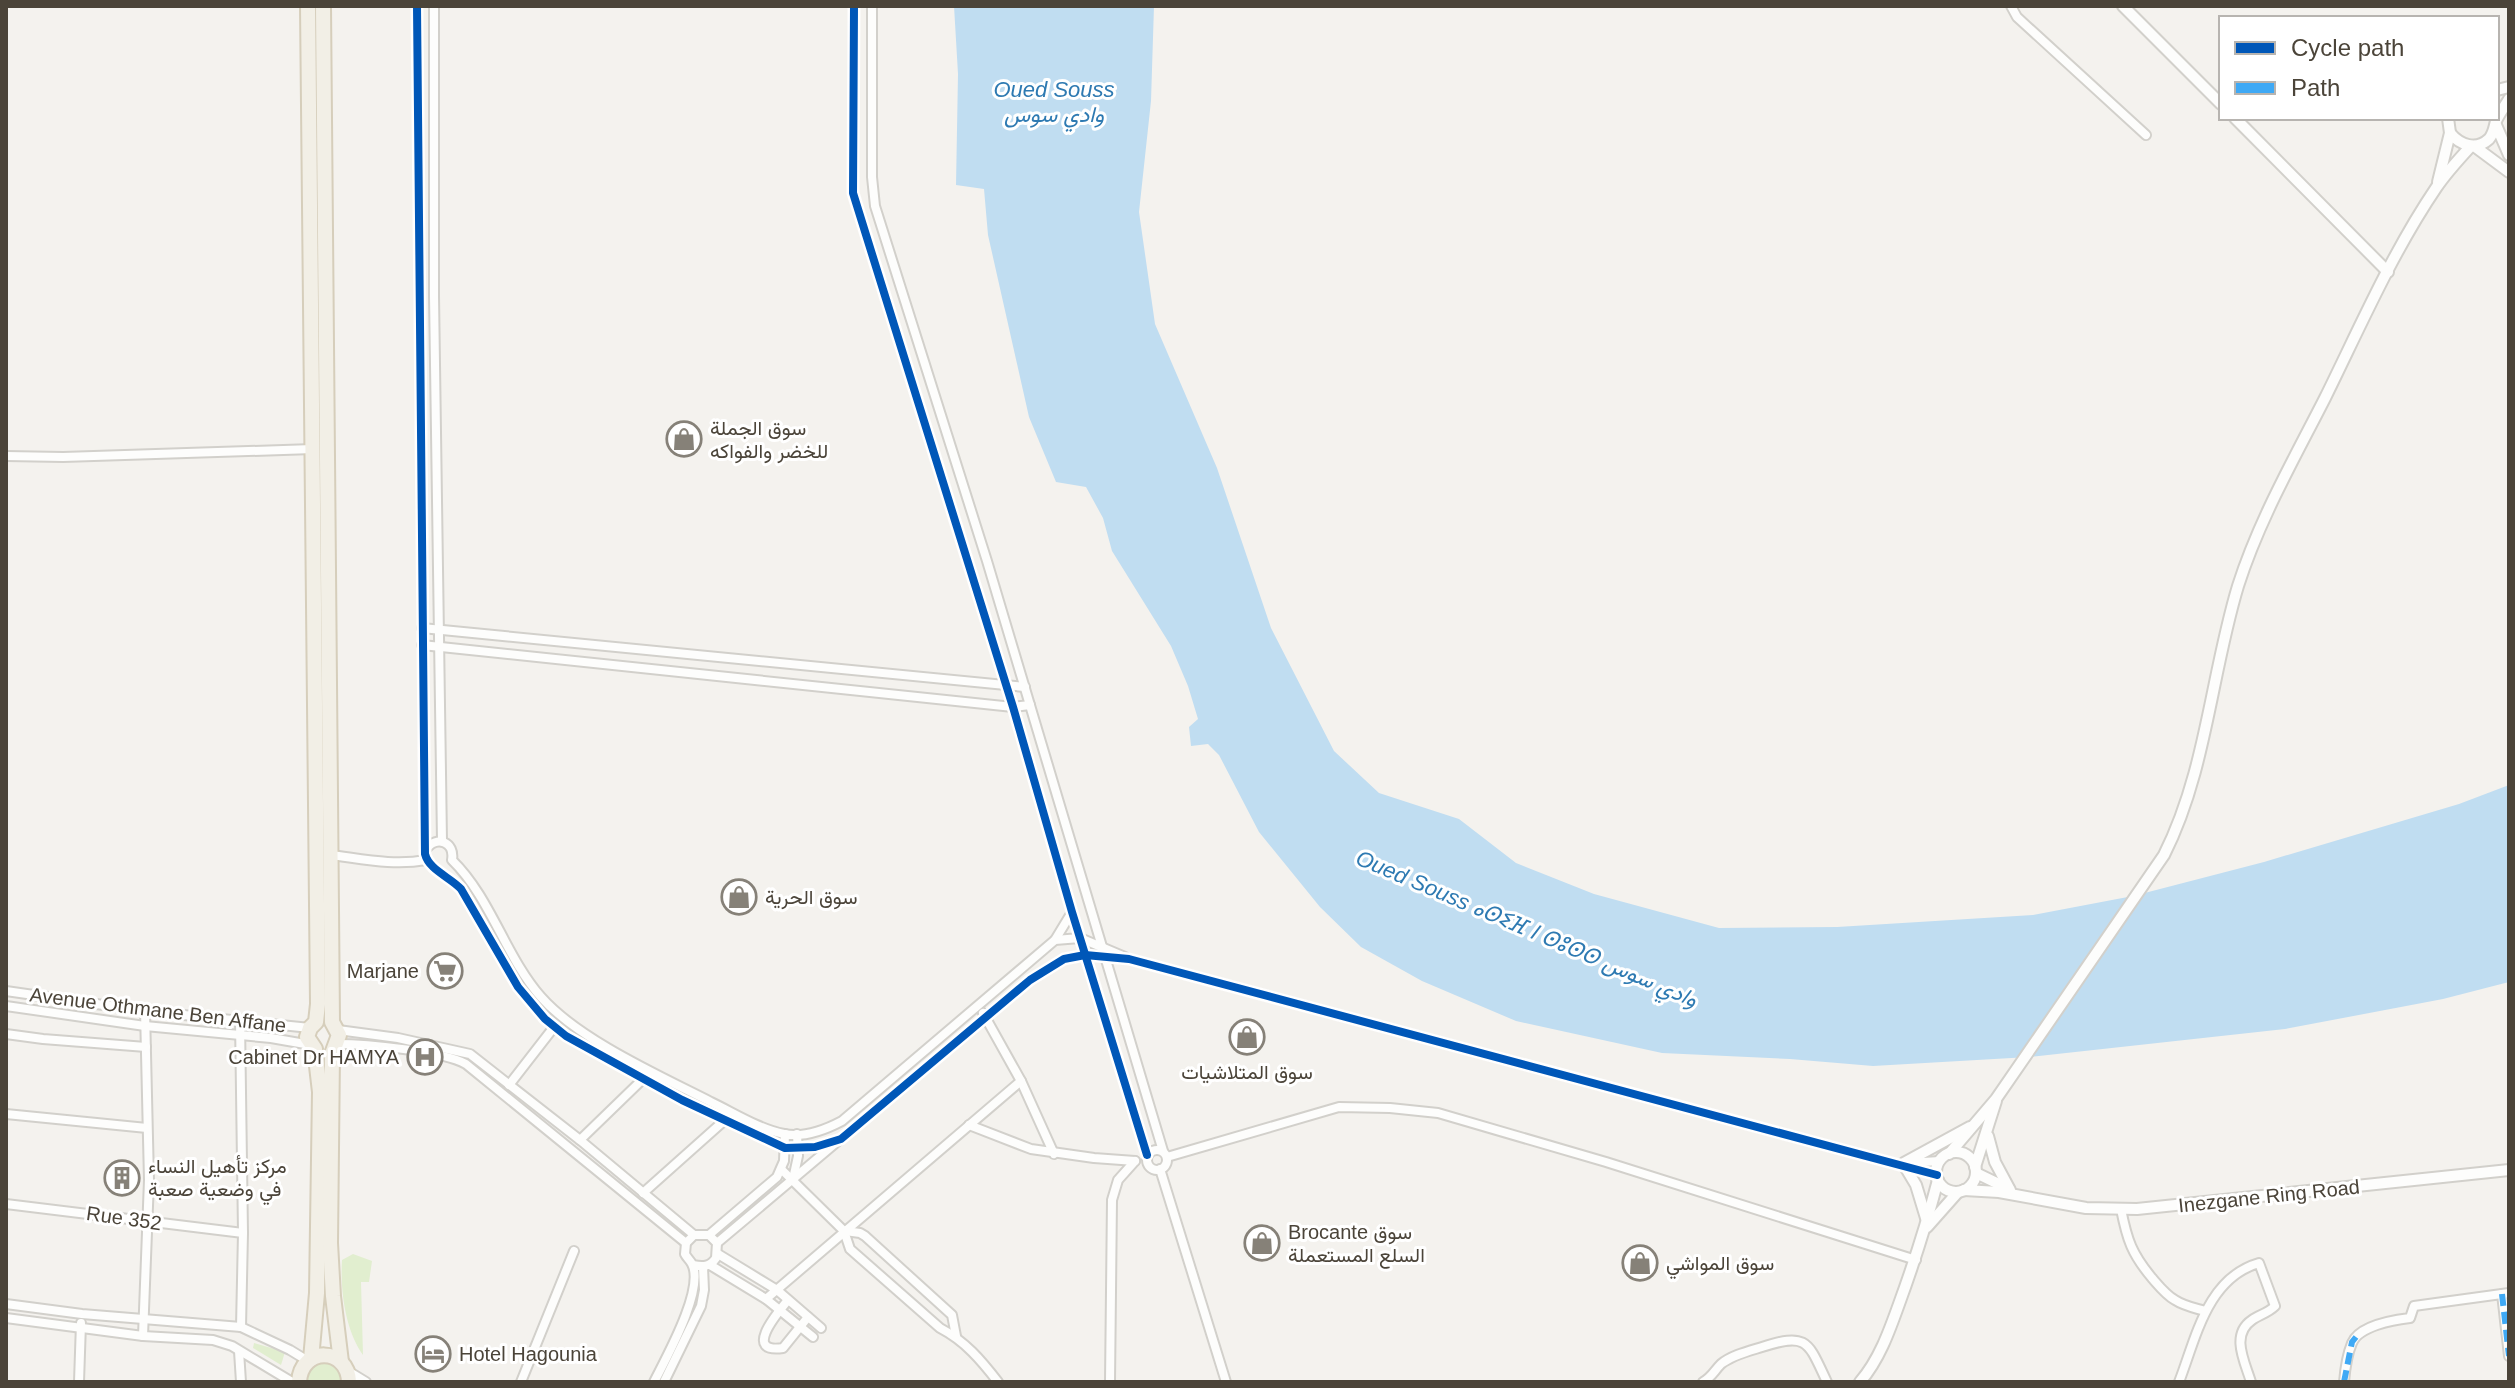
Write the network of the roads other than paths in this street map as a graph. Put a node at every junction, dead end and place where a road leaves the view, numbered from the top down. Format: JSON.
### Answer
{"nodes":[{"id":1,"x":308,"y":6,"type":"edge"},
{"id":2,"x":323,"y":6,"type":"edge"},
{"id":3,"x":417,"y":6,"type":"edge"},
{"id":4,"x":434,"y":6,"type":"edge"},
{"id":5,"x":854,"y":6,"type":"edge"},
{"id":6,"x":872,"y":6,"type":"edge"},
{"id":7,"x":2011,"y":6,"type":"edge"},
{"id":8,"x":2123,"y":6,"type":"edge"},
{"id":9,"x":2509,"y":99,"type":"edge"},
{"id":10,"x":2219,"y":102,"type":"edge"},
{"id":11,"x":2499,"y":117,"type":"edge"},
{"id":12,"x":2237,"y":120,"type":"edge"},
{"id":13,"x":2448,"y":120,"type":"edge"},
{"id":14,"x":2496,"y":122,"type":"edge"},
{"id":15,"x":2450,"y":133,"type":"junction"},
{"id":16,"x":2146,"y":135,"type":"dead end"},
{"id":17,"x":2472,"y":146,"type":"junction"},
{"id":18,"x":2509,"y":155,"type":"edge"},
{"id":19,"x":2509,"y":172,"type":"edge"},
{"id":20,"x":2438,"y":185,"type":"junction"},
{"id":21,"x":2388,"y":272,"type":"junction"},
{"id":22,"x":313,"y":449,"type":"junction"},
{"id":23,"x":6,"y":456,"type":"edge"},
{"id":24,"x":422,"y":628,"type":"junction"},
{"id":25,"x":438,"y":629,"type":"junction"},
{"id":26,"x":422,"y":645,"type":"junction"},
{"id":27,"x":438,"y":647,"type":"junction"},
{"id":28,"x":641,"y":650,"type":"junction"},
{"id":29,"x":654,"y":651,"type":"junction"},
{"id":30,"x":641,"y":667,"type":"junction"},
{"id":31,"x":652,"y":668,"type":"junction"},
{"id":32,"x":1007,"y":686,"type":"junction"},
{"id":33,"x":1025,"y":687,"type":"junction"},
{"id":34,"x":1030,"y":705,"type":"junction"},
{"id":35,"x":1013,"y":707,"type":"junction"},
{"id":36,"x":442,"y":841,"type":"junction"},
{"id":37,"x":426,"y":849,"type":"junction"},
{"id":38,"x":331,"y":855,"type":"junction"},
{"id":39,"x":426,"y":860,"type":"junction"},
{"id":40,"x":452,"y":860,"type":"junction"},
{"id":41,"x":437,"y":869,"type":"junction"},
{"id":42,"x":1072,"y":912,"type":"junction"},
{"id":43,"x":1080,"y":938,"type":"junction"},
{"id":44,"x":1055,"y":940,"type":"junction"},
{"id":45,"x":1100,"y":945,"type":"junction"},
{"id":46,"x":1085,"y":955,"type":"junction"},
{"id":47,"x":1103,"y":957,"type":"junction"},
{"id":48,"x":1129,"y":959,"type":"junction"},
{"id":49,"x":6,"y":991,"type":"edge"},
{"id":50,"x":6,"y":1006,"type":"edge"},
{"id":51,"x":978,"y":1007,"type":"junction"},
{"id":52,"x":145,"y":1011,"type":"junction"},
{"id":53,"x":985,"y":1016,"type":"junction"},
{"id":54,"x":240,"y":1021,"type":"junction"},
{"id":55,"x":313,"y":1025,"type":"junction"},
{"id":56,"x":145,"y":1026,"type":"junction"},
{"id":57,"x":554,"y":1027,"type":"junction"},
{"id":58,"x":6,"y":1034,"type":"edge"},
{"id":59,"x":240,"y":1035,"type":"junction"},
{"id":60,"x":335,"y":1036,"type":"junction"},
{"id":61,"x":146,"y":1047,"type":"junction"},
{"id":62,"x":313,"y":1047,"type":"junction"},
{"id":63,"x":650,"y":1071,"type":"junction"},
{"id":64,"x":643,"y":1079,"type":"junction"},
{"id":65,"x":1021,"y":1081,"type":"junction"},
{"id":66,"x":509,"y":1085,"type":"junction"},
{"id":67,"x":1996,"y":1099,"type":"junction"},
{"id":68,"x":731,"y":1112,"type":"junction"},
{"id":69,"x":6,"y":1114,"type":"edge"},
{"id":70,"x":724,"y":1121,"type":"junction"},
{"id":71,"x":1975,"y":1124,"type":"junction"},
{"id":72,"x":969,"y":1125,"type":"junction"},
{"id":73,"x":147,"y":1128,"type":"junction"},
{"id":74,"x":785,"y":1134,"type":"junction"},
{"id":75,"x":797,"y":1134,"type":"junction"},
{"id":76,"x":1987,"y":1134,"type":"junction"},
{"id":77,"x":841,"y":1139,"type":"junction"},
{"id":78,"x":580,"y":1140,"type":"junction"},
{"id":79,"x":785,"y":1148,"type":"junction"},
{"id":80,"x":797,"y":1149,"type":"junction"},
{"id":81,"x":1054,"y":1154,"type":"junction"},
{"id":82,"x":1165,"y":1154,"type":"junction"},
{"id":83,"x":1147,"y":1156,"type":"junction"},
{"id":84,"x":1944,"y":1158,"type":"junction"},
{"id":85,"x":1135,"y":1161,"type":"junction"},
{"id":86,"x":1902,"y":1164,"type":"junction"},
{"id":87,"x":781,"y":1169,"type":"junction"},
{"id":88,"x":1160,"y":1169,"type":"junction"},
{"id":89,"x":1976,"y":1170,"type":"junction"},
{"id":90,"x":2509,"y":1170,"type":"edge"},
{"id":91,"x":1937,"y":1178,"type":"junction"},
{"id":92,"x":793,"y":1179,"type":"junction"},
{"id":93,"x":2010,"y":1190,"type":"junction"},
{"id":94,"x":1961,"y":1191,"type":"junction"},
{"id":95,"x":643,"y":1193,"type":"junction"},
{"id":96,"x":2029,"y":1198,"type":"junction"},
{"id":97,"x":6,"y":1204,"type":"edge"},
{"id":98,"x":2121,"y":1209,"type":"junction"},
{"id":99,"x":147,"y":1222,"type":"junction"},
{"id":100,"x":1926,"y":1225,"type":"junction"},
{"id":101,"x":844,"y":1231,"type":"junction"},
{"id":102,"x":243,"y":1233,"type":"junction"},
{"id":103,"x":694,"y":1235,"type":"junction"},
{"id":104,"x":709,"y":1235,"type":"junction"},
{"id":105,"x":686,"y":1243,"type":"junction"},
{"id":106,"x":717,"y":1243,"type":"junction"},
{"id":107,"x":574,"y":1251,"type":"dead end"},
{"id":108,"x":718,"y":1254,"type":"junction"},
{"id":109,"x":1916,"y":1260,"type":"junction"},
{"id":110,"x":702,"y":1266,"type":"junction"},
{"id":111,"x":777,"y":1290,"type":"junction"},
{"id":112,"x":2506,"y":1294,"type":"edge"},
{"id":113,"x":766,"y":1299,"type":"junction"},
{"id":114,"x":788,"y":1300,"type":"junction"},
{"id":115,"x":6,"y":1304,"type":"edge"},
{"id":116,"x":779,"y":1311,"type":"junction"},
{"id":117,"x":2205,"y":1311,"type":"junction"},
{"id":118,"x":82,"y":1314,"type":"junction"},
{"id":119,"x":808,"y":1317,"type":"junction"},
{"id":120,"x":6,"y":1318,"type":"edge"},
{"id":121,"x":144,"y":1319,"type":"junction"},
{"id":122,"x":81,"y":1327,"type":"junction"},
{"id":123,"x":241,"y":1327,"type":"junction"},
{"id":124,"x":800,"y":1328,"type":"junction"},
{"id":125,"x":821,"y":1328,"type":"dead end"},
{"id":126,"x":143,"y":1336,"type":"junction"},
{"id":127,"x":956,"y":1336,"type":"junction"},
{"id":128,"x":813,"y":1337,"type":"dead end"},
{"id":129,"x":239,"y":1351,"type":"junction"},
{"id":130,"x":2509,"y":1356,"type":"edge"},
{"id":131,"x":310,"y":1360,"type":"junction"},
{"id":132,"x":346,"y":1372,"type":"edge"},
{"id":133,"x":79,"y":1382,"type":"edge"},
{"id":134,"x":241,"y":1382,"type":"edge"},
{"id":135,"x":292,"y":1382,"type":"edge"},
{"id":136,"x":299,"y":1382,"type":"edge"},
{"id":137,"x":366,"y":1382,"type":"edge"},
{"id":138,"x":521,"y":1382,"type":"edge"},
{"id":139,"x":654,"y":1382,"type":"edge"},
{"id":140,"x":664,"y":1382,"type":"edge"},
{"id":141,"x":998,"y":1382,"type":"edge"},
{"id":142,"x":1110,"y":1382,"type":"edge"},
{"id":143,"x":1226,"y":1382,"type":"edge"},
{"id":144,"x":1703,"y":1382,"type":"edge"},
{"id":145,"x":1827,"y":1382,"type":"edge"},
{"id":146,"x":1860,"y":1382,"type":"edge"},
{"id":147,"x":2179,"y":1382,"type":"edge"},
{"id":148,"x":2251,"y":1382,"type":"edge"},
{"id":149,"x":2344,"y":1382,"type":"edge"}],
"edges":[{"from":1,"to":22,"type":"main road"},
{"from":2,"to":38,"type":"main road"},
{"from":3,"to":24,"type":"street"},
{"from":4,"to":25,"type":"street"},
{"from":5,"to":32,"type":"street"},
{"from":6,"to":33,"type":"street"},
{"from":7,"to":16,"type":"street"},
{"from":8,"to":10,"type":"street"},
{"from":9,"to":11,"type":"street"},
{"from":12,"to":21,"type":"street"},
{"from":13,"to":15,"type":"street"},
{"from":14,"to":17,"type":"street"},
{"from":14,"to":18,"type":"street"},
{"from":15,"to":17,"type":"street"},
{"from":15,"to":20,"type":"street"},
{"from":17,"to":19,"type":"street"},
{"from":17,"to":20,"type":"street"},
{"from":20,"to":21,"type":"street"},
{"from":21,"to":67,"type":"street"},
{"from":22,"to":23,"type":"street"},
{"from":22,"to":55,"type":"main road"},
{"from":24,"to":25,"type":"street"},
{"from":24,"to":26,"type":"street"},
{"from":25,"to":27,"type":"street"},
{"from":25,"to":28,"type":"street"},
{"from":26,"to":27,"type":"street"},
{"from":26,"to":37,"type":"street"},
{"from":27,"to":30,"type":"street"},
{"from":27,"to":36,"type":"street"},
{"from":28,"to":29,"type":"street"},
{"from":28,"to":30,"type":"street"},
{"from":29,"to":31,"type":"street"},
{"from":29,"to":32,"type":"street"},
{"from":30,"to":31,"type":"street"},
{"from":31,"to":35,"type":"street"},
{"from":32,"to":33,"type":"street"},
{"from":32,"to":35,"type":"street"},
{"from":33,"to":34,"type":"street"},
{"from":34,"to":35,"type":"street"},
{"from":34,"to":45,"type":"street"},
{"from":35,"to":42,"type":"street"},
{"from":36,"to":37,"type":"street"},
{"from":36,"to":40,"type":"street"},
{"from":37,"to":39,"type":"street"},
{"from":38,"to":39,"type":"street"},
{"from":38,"to":60,"type":"main road"},
{"from":39,"to":41,"type":"street"},
{"from":40,"to":41,"type":"street"},
{"from":40,"to":63,"type":"street"},
{"from":41,"to":57,"type":"street"},
{"from":42,"to":43,"type":"street"},
{"from":42,"to":44,"type":"street"},
{"from":43,"to":44,"type":"street"},
{"from":43,"to":45,"type":"street"},
{"from":43,"to":46,"type":"street"},
{"from":44,"to":51,"type":"street"},
{"from":45,"to":47,"type":"street"},
{"from":45,"to":48,"type":"street"},
{"from":46,"to":47,"type":"street"},
{"from":46,"to":53,"type":"street"},
{"from":46,"to":83,"type":"street"},
{"from":47,"to":48,"type":"street"},
{"from":47,"to":82,"type":"street"},
{"from":48,"to":86,"type":"street"},
{"from":49,"to":52,"type":"street","name":"Avenue Othmane Ben Affane"},
{"from":50,"to":56,"type":"street","name":"Avenue Othmane Ben Affane"},
{"from":51,"to":53,"type":"street"},
{"from":51,"to":75,"type":"street"},
{"from":52,"to":54,"type":"street","name":"Avenue Othmane Ben Affane"},
{"from":52,"to":56,"type":"street"},
{"from":53,"to":65,"type":"street"},
{"from":53,"to":77,"type":"street"},
{"from":54,"to":55,"type":"street","name":"Avenue Othmane Ben Affane"},
{"from":54,"to":59,"type":"street"},
{"from":55,"to":60,"type":"main road"},
{"from":55,"to":62,"type":"main road"},
{"from":56,"to":59,"type":"street","name":"Avenue Othmane Ben Affane"},
{"from":56,"to":61,"type":"street"},
{"from":57,"to":64,"type":"street"},
{"from":57,"to":66,"type":"street"},
{"from":58,"to":61,"type":"street"},
{"from":59,"to":62,"type":"street","name":"Avenue Othmane Ben Affane"},
{"from":59,"to":102,"type":"street"},
{"from":60,"to":62,"type":"main road"},
{"from":60,"to":66,"type":"street"},
{"from":60,"to":105,"type":"street"},
{"from":60,"to":132,"type":"main road"},
{"from":61,"to":73,"type":"street"},
{"from":62,"to":131,"type":"main road"},
{"from":63,"to":64,"type":"street"},
{"from":63,"to":68,"type":"street"},
{"from":64,"to":70,"type":"street"},
{"from":64,"to":78,"type":"street"},
{"from":65,"to":72,"type":"street"},
{"from":65,"to":81,"type":"street"},
{"from":66,"to":78,"type":"street"},
{"from":67,"to":71,"type":"street"},
{"from":67,"to":76,"type":"street"},
{"from":68,"to":70,"type":"street"},
{"from":68,"to":74,"type":"street"},
{"from":69,"to":73,"type":"street"},
{"from":70,"to":79,"type":"street"},
{"from":70,"to":95,"type":"street"},
{"from":71,"to":84,"type":"street"},
{"from":71,"to":86,"type":"street"},
{"from":72,"to":81,"type":"street"},
{"from":72,"to":101,"type":"street"},
{"from":73,"to":99,"type":"street"},
{"from":74,"to":75,"type":"street"},
{"from":74,"to":79,"type":"street"},
{"from":75,"to":80,"type":"street"},
{"from":76,"to":89,"type":"street"},
{"from":76,"to":93,"type":"street"},
{"from":77,"to":80,"type":"street"},
{"from":77,"to":92,"type":"street"},
{"from":78,"to":95,"type":"street"},
{"from":79,"to":80,"type":"street"},
{"from":79,"to":87,"type":"street"},
{"from":80,"to":92,"type":"street"},
{"from":81,"to":85,"type":"street"},
{"from":82,"to":83,"type":"street"},
{"from":82,"to":88,"type":"street"},
{"from":82,"to":109,"type":"street"},
{"from":83,"to":85,"type":"street"},
{"from":83,"to":88,"type":"street"},
{"from":84,"to":86,"type":"street"},
{"from":84,"to":89,"type":"street"},
{"from":84,"to":91,"type":"street"},
{"from":85,"to":142,"type":"street"},
{"from":86,"to":91,"type":"street"},
{"from":86,"to":100,"type":"street"},
{"from":87,"to":92,"type":"street"},
{"from":87,"to":104,"type":"street"},
{"from":88,"to":143,"type":"street"},
{"from":89,"to":93,"type":"street","name":"Inezgane Ring Road"},
{"from":89,"to":94,"type":"street"},
{"from":90,"to":98,"type":"street","name":"Inezgane Ring Road"},
{"from":91,"to":94,"type":"street"},
{"from":91,"to":100,"type":"street"},
{"from":92,"to":101,"type":"street"},
{"from":92,"to":106,"type":"street"},
{"from":93,"to":96,"type":"street","name":"Inezgane Ring Road"},
{"from":94,"to":96,"type":"street","name":"Inezgane Ring Road"},
{"from":94,"to":100,"type":"street"},
{"from":95,"to":103,"type":"street"},
{"from":96,"to":98,"type":"street","name":"Inezgane Ring Road"},
{"from":97,"to":99,"type":"street","name":"Rue 352"},
{"from":98,"to":117,"type":"street"},
{"from":99,"to":102,"type":"street","name":"Rue 352"},
{"from":99,"to":121,"type":"street"},
{"from":100,"to":109,"type":"street"},
{"from":101,"to":111,"type":"street"},
{"from":101,"to":127,"type":"street"},
{"from":101,"to":127,"type":"street"},
{"from":102,"to":123,"type":"street"},
{"from":103,"to":104,"type":"street"},
{"from":103,"to":105,"type":"street"},
{"from":104,"to":106,"type":"street"},
{"from":105,"to":110,"type":"street"},
{"from":106,"to":108,"type":"street"},
{"from":107,"to":138,"type":"street"},
{"from":108,"to":110,"type":"street"},
{"from":108,"to":111,"type":"street"},
{"from":109,"to":146,"type":"street"},
{"from":110,"to":113,"type":"street"},
{"from":110,"to":139,"type":"street"},
{"from":110,"to":140,"type":"street"},
{"from":111,"to":113,"type":"street"},
{"from":111,"to":114,"type":"street"},
{"from":112,"to":130,"type":"street"},
{"from":112,"to":149,"type":"street"},
{"from":113,"to":116,"type":"street"},
{"from":114,"to":116,"type":"street"},
{"from":114,"to":119,"type":"street"},
{"from":115,"to":118,"type":"street"},
{"from":116,"to":124,"type":"street"},
{"from":116,"to":124,"type":"street"},
{"from":117,"to":147,"type":"street"},
{"from":117,"to":148,"type":"street"},
{"from":118,"to":121,"type":"street"},
{"from":118,"to":122,"type":"street"},
{"from":119,"to":124,"type":"street"},
{"from":119,"to":125,"type":"street"},
{"from":120,"to":122,"type":"street"},
{"from":121,"to":123,"type":"street"},
{"from":121,"to":126,"type":"street"},
{"from":122,"to":126,"type":"street"},
{"from":122,"to":133,"type":"street"},
{"from":123,"to":131,"type":"street"},
{"from":124,"to":128,"type":"street"},
{"from":126,"to":129,"type":"street"},
{"from":127,"to":141,"type":"street"},
{"from":129,"to":134,"type":"street"},
{"from":129,"to":135,"type":"street"},
{"from":131,"to":132,"type":"main road"},
{"from":131,"to":136,"type":"main road"},
{"from":132,"to":137,"type":"street"},
{"from":144,"to":145,"type":"street"}]}
